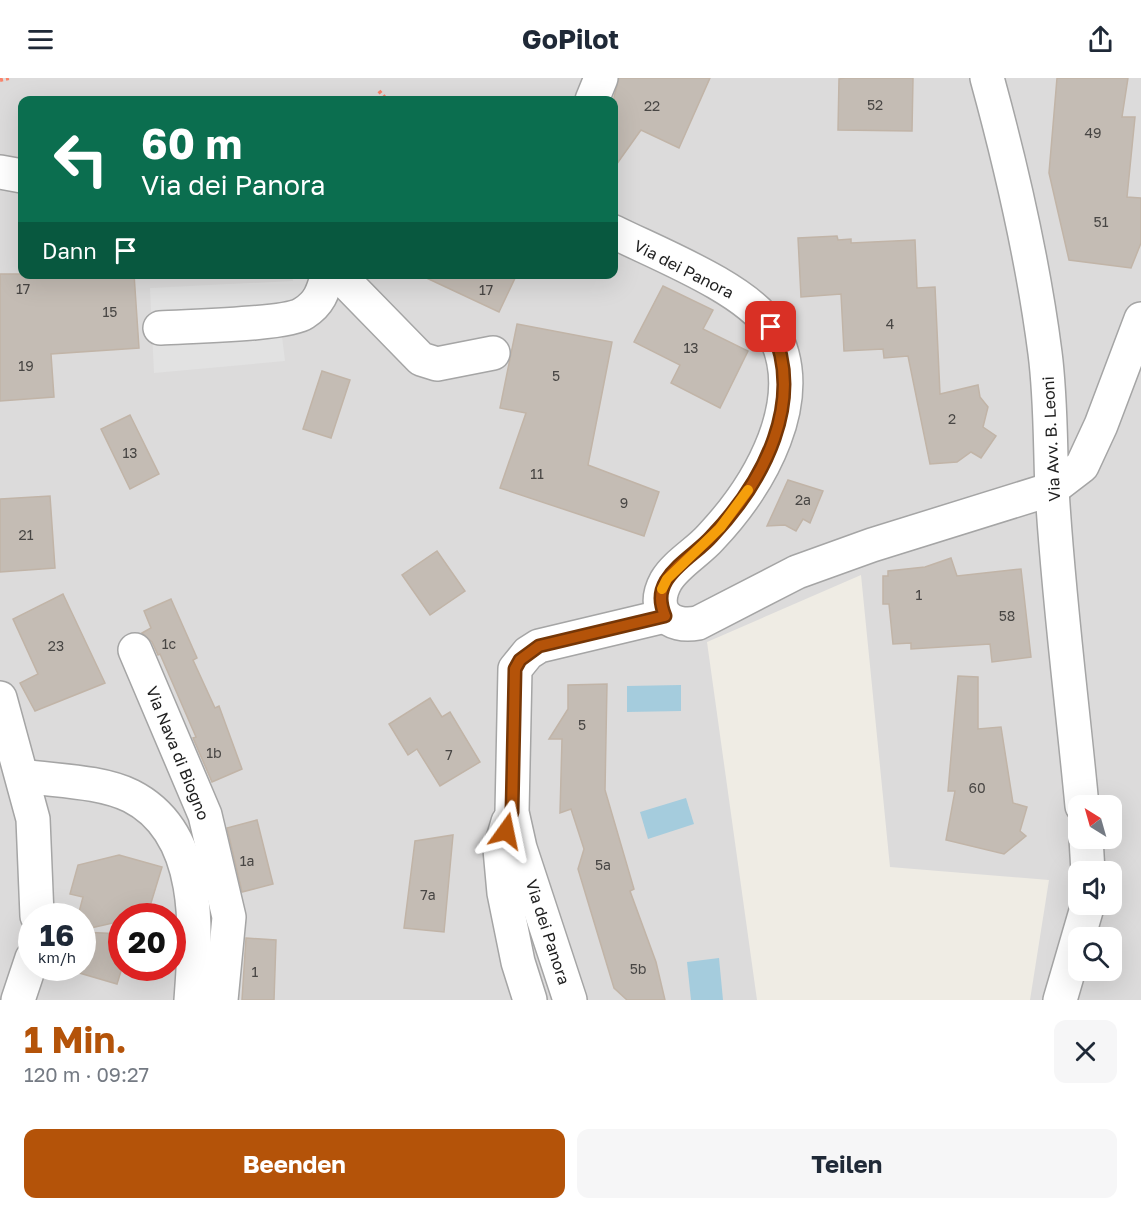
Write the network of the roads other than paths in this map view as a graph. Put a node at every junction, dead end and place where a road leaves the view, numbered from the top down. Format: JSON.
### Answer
{"nodes":[{"id":1,"x":601,"y":78,"type":"edge"},
{"id":2,"x":987,"y":78,"type":"edge"},
{"id":3,"x":594,"y":96,"type":"edge"},
{"id":4,"x":0,"y":172,"type":"edge"},
{"id":5,"x":18,"y":175,"type":"edge"},
{"id":6,"x":618,"y":234,"type":"edge"},
{"id":7,"x":327,"y":279,"type":"edge"},
{"id":8,"x":343,"y":279,"type":"edge"},
{"id":9,"x":1141,"y":318,"type":"edge"},
{"id":10,"x":160,"y":328,"type":"dead end"},
{"id":11,"x":493,"y":353,"type":"dead end"},
{"id":12,"x":1052,"y":489,"type":"junction"},
{"id":13,"x":665,"y":616,"type":"junction"},
{"id":14,"x":135,"y":650,"type":"dead end"},
{"id":15,"x":0,"y":698,"type":"edge"},
{"id":16,"x":23,"y":776,"type":"junction"},
{"id":17,"x":1081,"y":795,"type":"edge"},
{"id":18,"x":512,"y":812,"type":"junction"},
{"id":19,"x":36,"y":903,"type":"edge"},
{"id":20,"x":1085,"y":915,"type":"edge"},
{"id":21,"x":24,"y":981,"type":"edge"},
{"id":22,"x":18,"y":1000,"type":"edge"},
{"id":23,"x":191,"y":1000,"type":"edge"},
{"id":24,"x":221,"y":1000,"type":"edge"},
{"id":25,"x":530,"y":1000,"type":"edge"},
{"id":26,"x":570,"y":1000,"type":"edge"},
{"id":27,"x":1060,"y":1000,"type":"edge"}],
"edges":[{"from":1,"to":3,"type":"street"},
{"from":2,"to":12,"type":"street","name":"Via Avv. B. Leoni"},
{"from":4,"to":5,"type":"street"},
{"from":6,"to":13,"type":"street","name":"Via dei Panora"},
{"from":7,"to":10,"type":"street"},
{"from":8,"to":11,"type":"street"},
{"from":9,"to":12,"type":"street"},
{"from":12,"to":13,"type":"street"},
{"from":12,"to":17,"type":"street","name":"Via Avv. B. Leoni"},
{"from":13,"to":18,"type":"street","name":"Via dei Panora"},
{"from":14,"to":24,"type":"street","name":"Via Nava di Biogno"},
{"from":15,"to":16,"type":"street"},
{"from":16,"to":19,"type":"street"},
{"from":16,"to":23,"type":"street"},
{"from":18,"to":25,"type":"street"},
{"from":18,"to":26,"type":"street","name":"Via dei Panora"},
{"from":20,"to":27,"type":"street"},
{"from":21,"to":22,"type":"street"}]}
